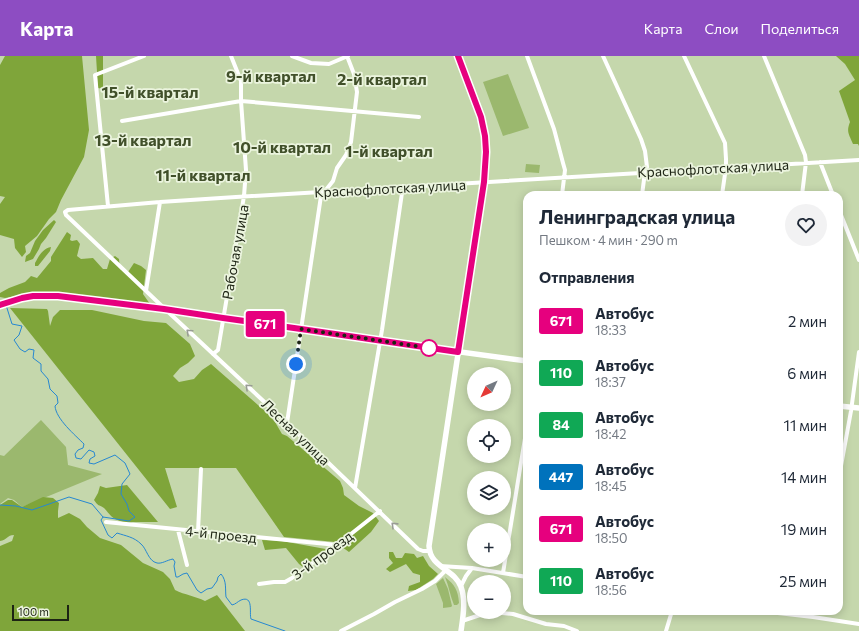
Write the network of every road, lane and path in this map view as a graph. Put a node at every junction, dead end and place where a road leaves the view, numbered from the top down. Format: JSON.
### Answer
{"nodes":[{"id":1,"x":144,"y":56,"type":"edge"},
{"id":2,"x":231,"y":56,"type":"edge"},
{"id":3,"x":292,"y":56,"type":"edge"},
{"id":4,"x":348,"y":56,"type":"edge"},
{"id":5,"x":458,"y":56,"type":"edge"},
{"id":6,"x":527,"y":56,"type":"edge"},
{"id":7,"x":603,"y":56,"type":"edge"},
{"id":8,"x":684,"y":56,"type":"edge"},
{"id":9,"x":764,"y":56,"type":"edge"},
{"id":10,"x":242,"y":101,"type":"junction"},
{"id":11,"x":355,"y":110,"type":"junction"},
{"id":12,"x":419,"y":117,"type":"dead end"},
{"id":13,"x":122,"y":121,"type":"dead end"},
{"id":14,"x":859,"y":160,"type":"edge"},
{"id":15,"x":806,"y":162,"type":"junction"},
{"id":16,"x":820,"y":162,"type":"junction"},
{"id":17,"x":726,"y":167,"type":"junction"},
{"id":18,"x":645,"y":172,"type":"junction"},
{"id":19,"x":564,"y":177,"type":"junction"},
{"id":20,"x":484,"y":182,"type":"junction"},
{"id":21,"x":403,"y":186,"type":"junction"},
{"id":22,"x":325,"y":191,"type":"junction"},
{"id":23,"x":562,"y":191,"type":"edge"},
{"id":24,"x":643,"y":191,"type":"edge"},
{"id":25,"x":723,"y":191,"type":"edge"},
{"id":26,"x":802,"y":191,"type":"edge"},
{"id":27,"x":831,"y":191,"type":"edge"},
{"id":28,"x":244,"y":196,"type":"junction"},
{"id":29,"x":160,"y":202,"type":"junction"},
{"id":30,"x":108,"y":206,"type":"junction"},
{"id":31,"x":65,"y":212,"type":"joint"},
{"id":32,"x":843,"y":220,"type":"edge"},
{"id":33,"x":859,"y":260,"type":"edge"},
{"id":34,"x":146,"y":291,"type":"junction"},
{"id":35,"x":0,"y":305,"type":"edge"},
{"id":36,"x":164,"y":309,"type":"junction"},
{"id":37,"x":223,"y":318,"type":"junction"},
{"id":38,"x":301,"y":329,"type":"junction"},
{"id":39,"x":380,"y":341,"type":"junction"},
{"id":40,"x":458,"y":352,"type":"junction"},
{"id":41,"x":859,"y":352,"type":"edge"},
{"id":42,"x":213,"y":354,"type":"junction"},
{"id":43,"x":523,"y":360,"type":"edge"},
{"id":44,"x":843,"y":406,"type":"edge"},
{"id":45,"x":852,"y":407,"type":"junction"},
{"id":46,"x":859,"y":408,"type":"edge"},
{"id":47,"x":287,"y":423,"type":"junction"},
{"id":48,"x":523,"y":450,"type":"edge"},
{"id":49,"x":843,"y":455,"type":"edge"},
{"id":50,"x":201,"y":469,"type":"dead end"},
{"id":51,"x":355,"y":488,"type":"junction"},
{"id":52,"x":380,"y":511,"type":"junction"},
{"id":53,"x":106,"y":522,"type":"dead end"},
{"id":54,"x":178,"y":530,"type":"junction"},
{"id":55,"x":198,"y":532,"type":"junction"},
{"id":56,"x":337,"y":545,"type":"junction"},
{"id":57,"x":428,"y":553,"type":"junction"},
{"id":58,"x":187,"y":565,"type":"dead end"},
{"id":59,"x":440,"y":566,"type":"junction"},
{"id":60,"x":472,"y":568,"type":"junction"},
{"id":61,"x":446,"y":570,"type":"junction"},
{"id":62,"x":503,"y":573,"type":"junction"},
{"id":63,"x":523,"y":576,"type":"edge"},
{"id":64,"x":259,"y":584,"type":"dead end"},
{"id":65,"x":461,"y":586,"type":"junction"},
{"id":66,"x":511,"y":614,"type":"edge"},
{"id":67,"x":671,"y":615,"type":"edge"},
{"id":68,"x":796,"y":615,"type":"edge"},
{"id":69,"x":813,"y":617,"type":"joint"},
{"id":70,"x":468,"y":619,"type":"edge"},
{"id":71,"x":462,"y":621,"type":"junction"},
{"id":72,"x":859,"y":624,"type":"edge"},
{"id":73,"x":341,"y":631,"type":"edge"},
{"id":74,"x":461,"y":631,"type":"edge"},
{"id":75,"x":577,"y":631,"type":"edge"},
{"id":76,"x":666,"y":631,"type":"edge"}],
"edges":[{"from":1,"to":30,"type":"street"},
{"from":2,"to":10,"type":"street","name":"Рабочая улица"},
{"from":3,"to":4,"type":"street"},
{"from":4,"to":11,"type":"street"},
{"from":5,"to":20,"type":"main road"},
{"from":6,"to":19,"type":"street"},
{"from":7,"to":18,"type":"street"},
{"from":8,"to":17,"type":"street"},
{"from":9,"to":15,"type":"street"},
{"from":10,"to":11,"type":"street"},
{"from":10,"to":13,"type":"street"},
{"from":10,"to":28,"type":"street","name":"Рабочая улица"},
{"from":11,"to":12,"type":"street"},
{"from":11,"to":22,"type":"street"},
{"from":14,"to":16,"type":"street","name":"Краснофлотская улица"},
{"from":15,"to":16,"type":"street","name":"Краснофлотская улица"},
{"from":15,"to":17,"type":"street","name":"Краснофлотская улица"},
{"from":15,"to":26,"type":"street"},
{"from":16,"to":27,"type":"street"},
{"from":17,"to":18,"type":"street","name":"Краснофлотская улица"},
{"from":17,"to":25,"type":"street"},
{"from":18,"to":19,"type":"street","name":"Краснофлотская улица"},
{"from":18,"to":24,"type":"street"},
{"from":19,"to":20,"type":"street","name":"Краснофлотская улица"},
{"from":19,"to":23,"type":"street"},
{"from":20,"to":21,"type":"street","name":"Краснофлотская улица"},
{"from":20,"to":40,"type":"main road"},
{"from":21,"to":22,"type":"street","name":"Краснофлотская улица"},
{"from":21,"to":39,"type":"street"},
{"from":22,"to":28,"type":"street","name":"Краснофлотская улица"},
{"from":22,"to":38,"type":"street"},
{"from":28,"to":29,"type":"street","name":"Краснофлотская улица"},
{"from":28,"to":37,"type":"street","name":"Рабочая улица"},
{"from":29,"to":30,"type":"street","name":"Краснофлотская улица"},
{"from":29,"to":34,"type":"street"},
{"from":30,"to":31,"type":"street","name":"Краснофлотская улица"},
{"from":31,"to":34,"type":"street","name":"Лесная улица"},
{"from":32,"to":33,"type":"street"},
{"from":34,"to":36,"type":"street","name":"Лесная улица"},
{"from":35,"to":36,"type":"main road"},
{"from":36,"to":37,"type":"main road"},
{"from":42,"to":36,"type":"street","name":"Лесная улица","one_way":true},
{"from":37,"to":38,"type":"main road"},
{"from":37,"to":42,"type":"street","name":"Рабочая улица"},
{"from":38,"to":39,"type":"main road"},
{"from":38,"to":47,"type":"street"},
{"from":39,"to":40,"type":"main road"},
{"from":39,"to":51,"type":"street"},
{"from":40,"to":43,"type":"main road"},
{"from":40,"to":57,"type":"main road"},
{"from":41,"to":45,"type":"street"},
{"from":47,"to":42,"type":"street","name":"Лесная улица","one_way":true},
{"from":44,"to":45,"type":"main road"},
{"from":45,"to":46,"type":"main road"},
{"from":45,"to":49,"type":"street"},
{"from":47,"to":51,"type":"street","name":"Лесная улица"},
{"from":48,"to":62,"type":"street"},
{"from":50,"to":55,"type":"street"},
{"from":51,"to":52,"type":"street","name":"Лесная улица"},
{"from":52,"to":56,"type":"street","name":"3-й проезд"},
{"from":57,"to":52,"type":"street","name":"Лесная улица","one_way":true},
{"from":53,"to":54,"type":"street","name":"4-й проезд"},
{"from":54,"to":55,"type":"street","name":"4-й проезд"},
{"from":54,"to":58,"type":"street"},
{"from":55,"to":56,"type":"street","name":"4-й проезд"},
{"from":56,"to":64,"type":"street","name":"3-й проезд"},
{"from":57,"to":59,"type":"main road","name":"Лесная улица"},
{"from":59,"to":60,"type":"street"},
{"from":59,"to":61,"type":"main road","name":"Лесная улица"},
{"from":60,"to":62,"type":"street"},
{"from":60,"to":65,"type":"street"},
{"from":61,"to":65,"type":"main road","name":"Лесная улица"},
{"from":61,"to":73,"type":"street"},
{"from":62,"to":63,"type":"street"},
{"from":65,"to":71,"type":"main road"},
{"from":66,"to":75,"type":"street"},
{"from":67,"to":76,"type":"street"},
{"from":68,"to":69,"type":"street"},
{"from":69,"to":72,"type":"street"},
{"from":70,"to":71,"type":"street"},
{"from":71,"to":74,"type":"main road"}]}
